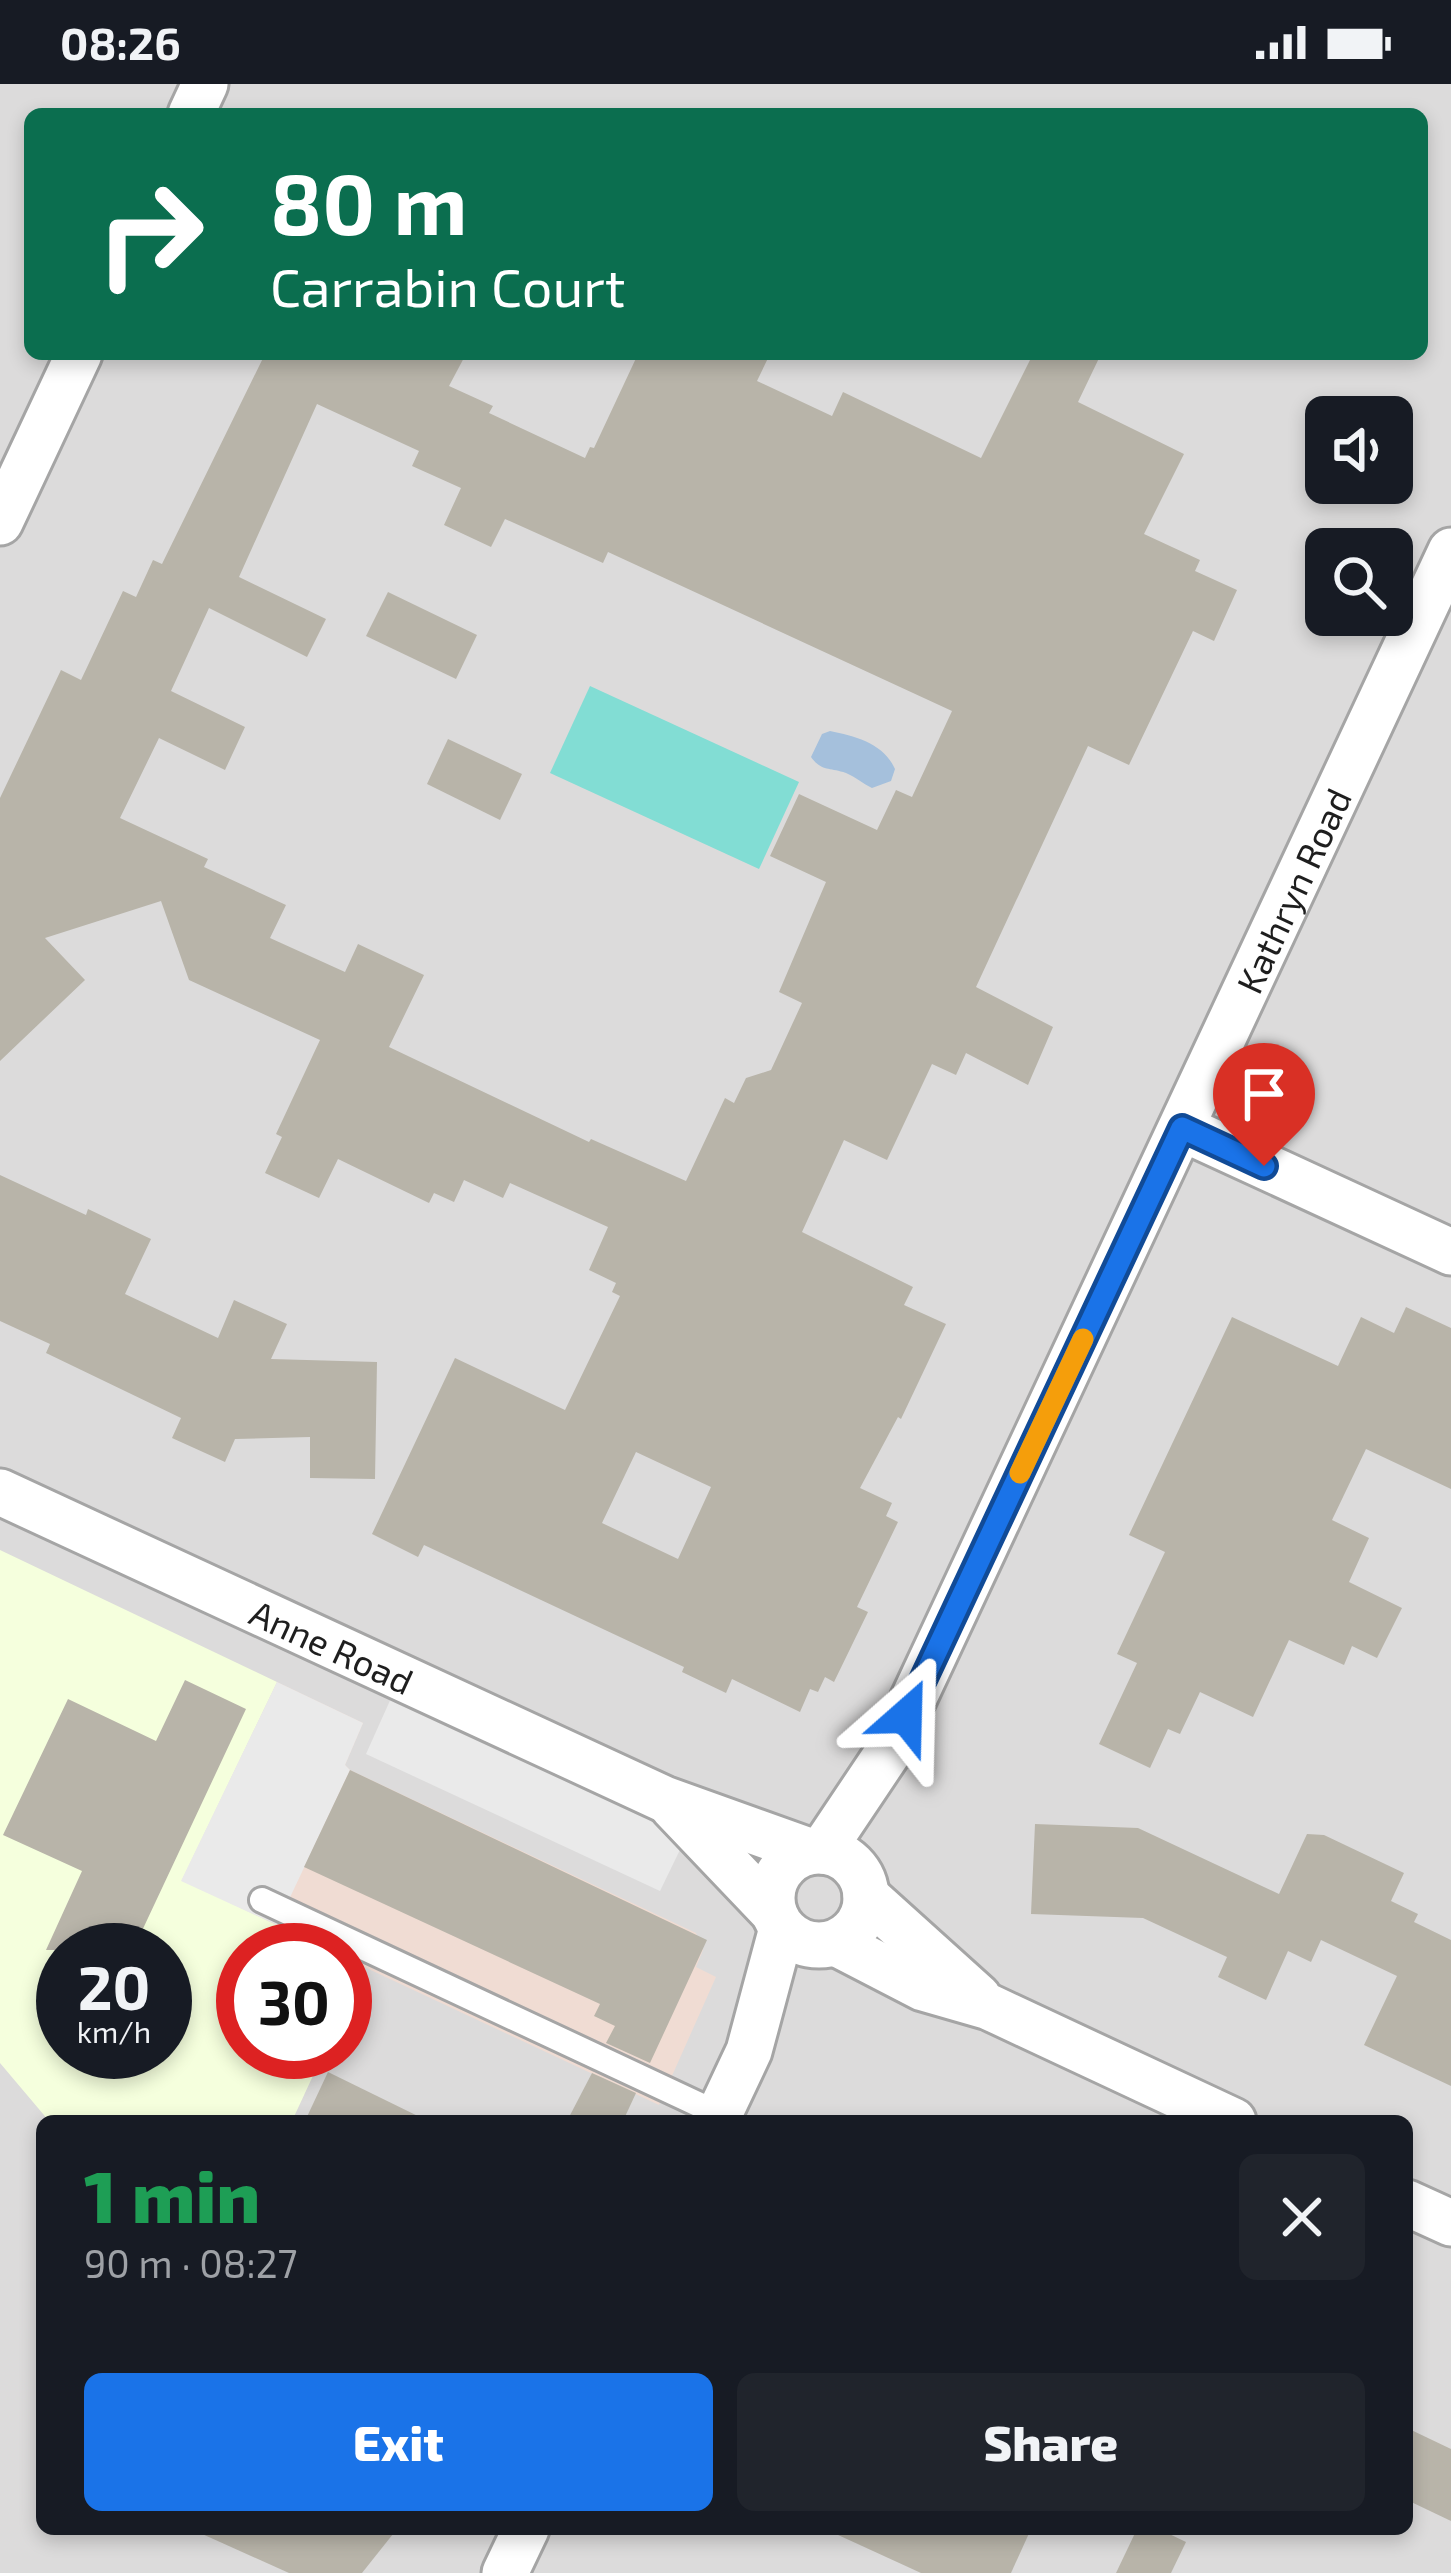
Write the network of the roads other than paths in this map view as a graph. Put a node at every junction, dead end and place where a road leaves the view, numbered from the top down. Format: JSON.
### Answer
{"nodes":[{"id":1,"x":76,"y":360,"type":"edge"},
{"id":2,"x":0,"y":522,"type":"edge"},
{"id":3,"x":1451,"y":551,"type":"edge"},
{"id":4,"x":1182,"y":1128,"type":"junction"},
{"id":5,"x":1451,"y":1252,"type":"edge"},
{"id":6,"x":0,"y":1492,"type":"edge"},
{"id":7,"x":890,"y":1750,"type":"junction"},
{"id":8,"x":664,"y":1799,"type":"junction"},
{"id":9,"x":816,"y":1851,"type":"junction"},
{"id":10,"x":866,"y":1892,"type":"junction"},
{"id":11,"x":262,"y":1900,"type":"dead end"},
{"id":12,"x":778,"y":1921,"type":"junction"},
{"id":13,"x":832,"y":1944,"type":"junction"},
{"id":14,"x":989,"y":2007,"type":"junction"},
{"id":15,"x":748,"y":2051,"type":"junction"},
{"id":16,"x":712,"y":2115,"type":"edge"},
{"id":17,"x":719,"y":2115,"type":"edge"},
{"id":18,"x":1220,"y":2115,"type":"edge"},
{"id":19,"x":1413,"y":2206,"type":"edge"},
{"id":20,"x":1451,"y":2223,"type":"edge"},
{"id":21,"x":523,"y":2535,"type":"edge"},
{"id":22,"x":505,"y":2573,"type":"edge"}],
"edges":[{"from":1,"to":2,"type":"street"},
{"from":3,"to":4,"type":"street","name":"Kathryn Road"},
{"from":4,"to":5,"type":"street"},
{"from":4,"to":7,"type":"street","name":"Kathryn Road"},
{"from":6,"to":8,"type":"street","name":"Anne Road"},
{"from":7,"to":9,"type":"street","name":"Kathryn Road"},
{"from":7,"to":10,"type":"street","name":"Kathryn Road"},
{"from":8,"to":9,"type":"street","name":"Anne Road"},
{"from":8,"to":12,"type":"street","name":"Anne Road"},
{"from":9,"to":10,"type":"street"},
{"from":9,"to":12,"type":"street"},
{"from":10,"to":13,"type":"street"},
{"from":10,"to":14,"type":"street"},
{"from":11,"to":16,"type":"lane"},
{"from":12,"to":13,"type":"street"},
{"from":12,"to":15,"type":"street"},
{"from":13,"to":14,"type":"street"},
{"from":13,"to":15,"type":"street"},
{"from":14,"to":18,"type":"street"},
{"from":15,"to":17,"type":"street"},
{"from":19,"to":20,"type":"street"},
{"from":21,"to":22,"type":"street"}]}
